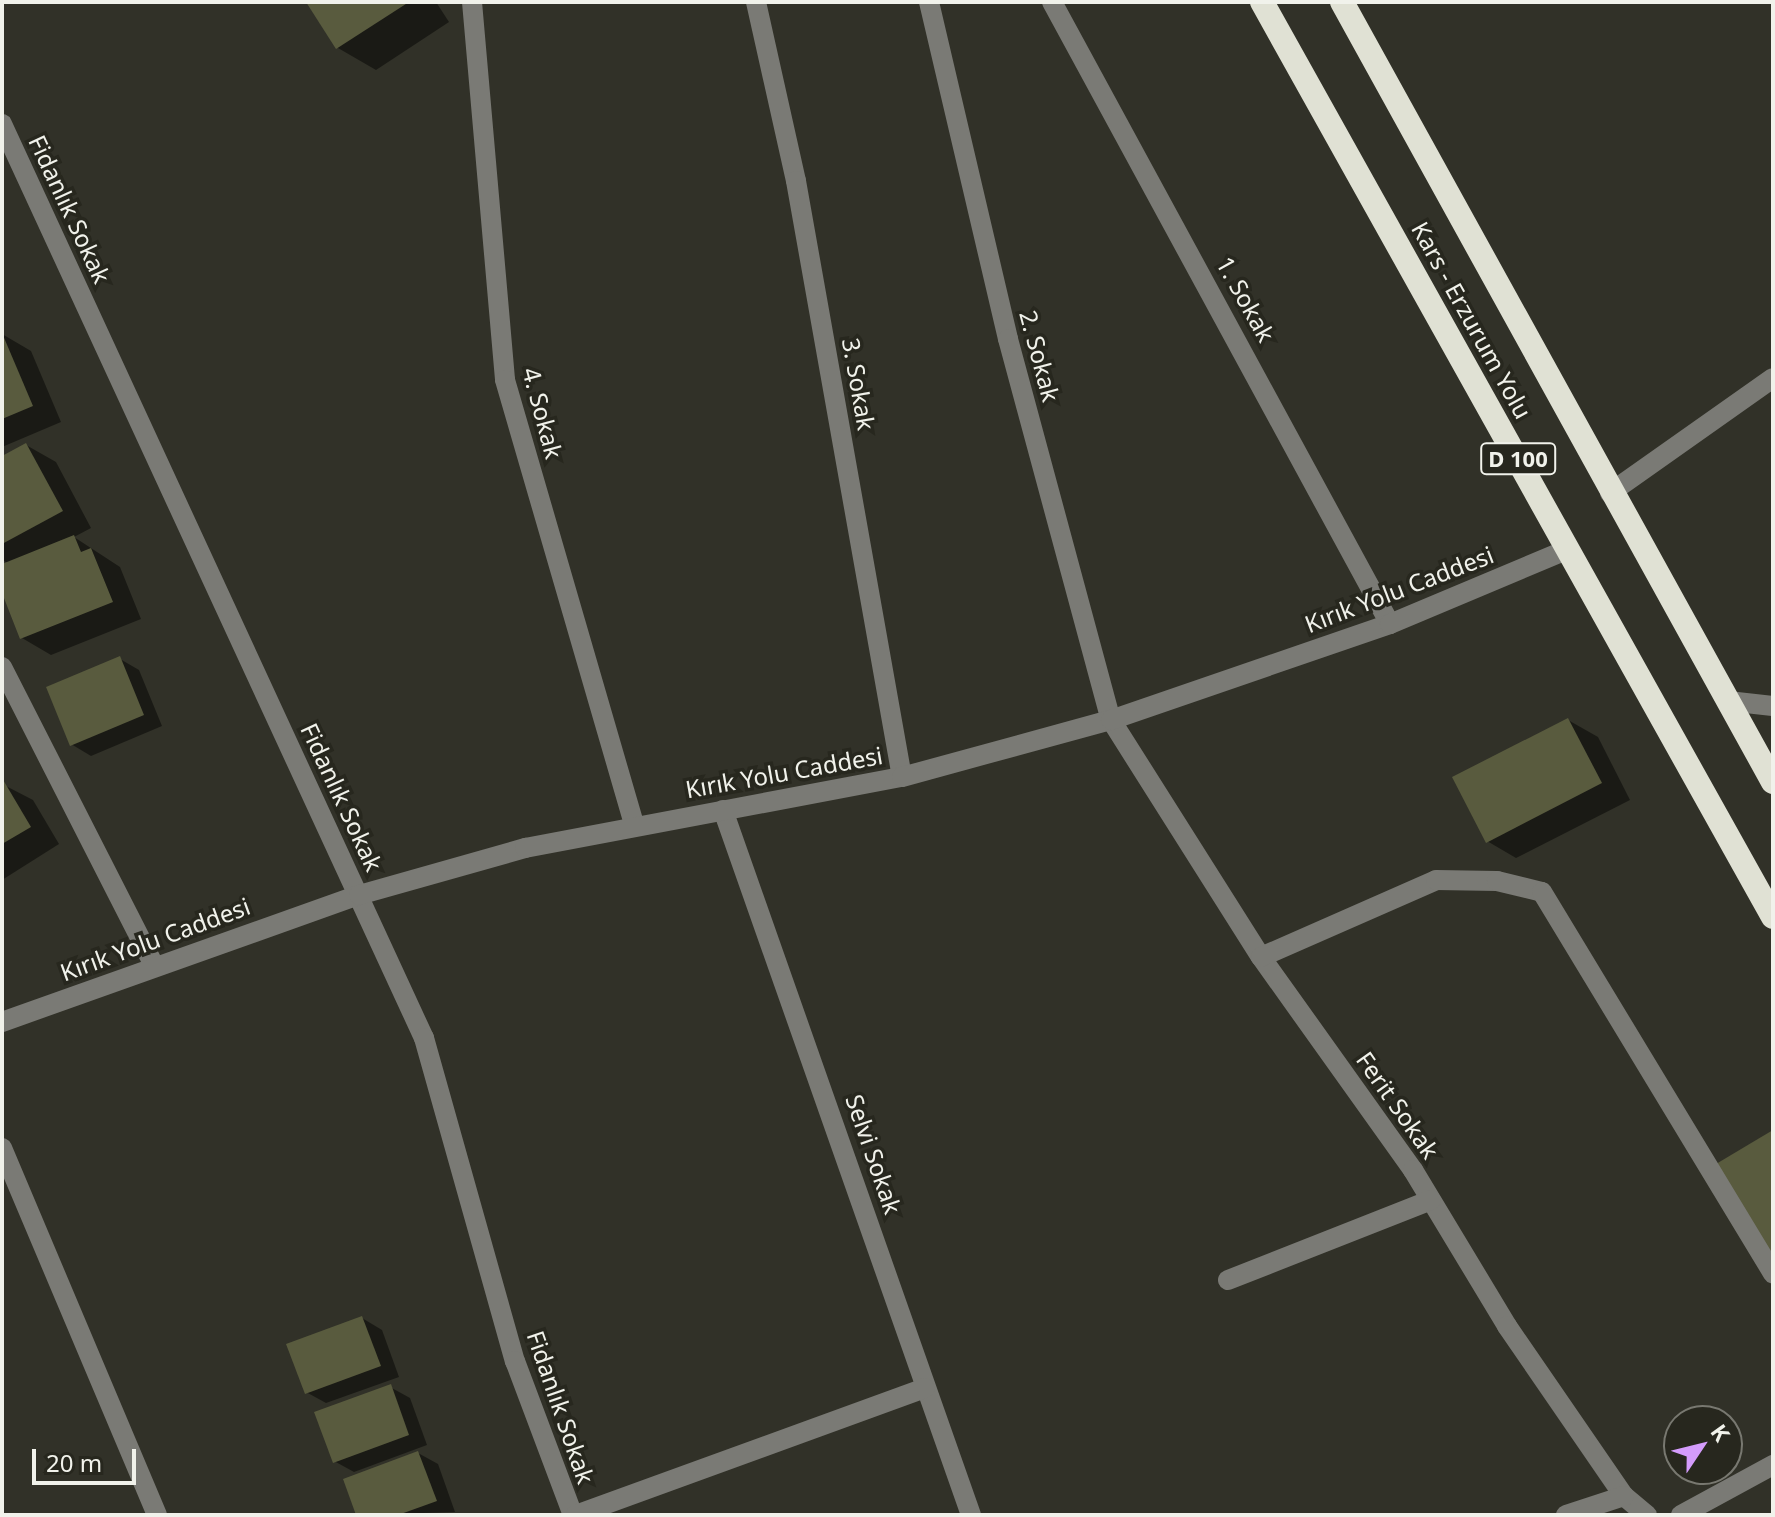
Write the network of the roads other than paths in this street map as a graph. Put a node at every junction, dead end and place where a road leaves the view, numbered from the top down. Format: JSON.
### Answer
{"nodes":[{"id":1,"x":472,"y":2,"type":"edge"},
{"id":2,"x":756,"y":2,"type":"edge"},
{"id":3,"x":929,"y":2,"type":"edge"},
{"id":4,"x":1052,"y":2,"type":"edge"},
{"id":5,"x":1262,"y":2,"type":"edge"},
{"id":6,"x":1342,"y":2,"type":"edge"},
{"id":7,"x":2,"y":124,"type":"edge"},
{"id":8,"x":1773,"y":378,"type":"edge"},
{"id":9,"x":1610,"y":493,"type":"junction"},
{"id":10,"x":1568,"y":549,"type":"junction"},
{"id":11,"x":1390,"y":624,"type":"junction"},
{"id":12,"x":2,"y":667,"type":"edge"},
{"id":13,"x":1728,"y":701,"type":"junction"},
{"id":14,"x":1773,"y":706,"type":"edge"},
{"id":15,"x":1111,"y":720,"type":"junction"},
{"id":16,"x":902,"y":777,"type":"junction"},
{"id":17,"x":1773,"y":782,"type":"edge"},
{"id":18,"x":723,"y":810,"type":"junction"},
{"id":19,"x":634,"y":824,"type":"junction"},
{"id":20,"x":359,"y":895,"type":"junction"},
{"id":21,"x":1773,"y":917,"type":"edge"},
{"id":22,"x":1261,"y":957,"type":"junction"},
{"id":23,"x":154,"y":965,"type":"junction"},
{"id":24,"x":2,"y":1022,"type":"edge"},
{"id":25,"x":2,"y":1148,"type":"edge"},
{"id":26,"x":1431,"y":1200,"type":"junction"},
{"id":27,"x":1773,"y":1273,"type":"edge"},
{"id":28,"x":1228,"y":1280,"type":"dead end"},
{"id":29,"x":925,"y":1388,"type":"junction"},
{"id":30,"x":1773,"y":1465,"type":"edge"},
{"id":31,"x":1624,"y":1496,"type":"junction"},
{"id":32,"x":157,"y":1515,"type":"edge"},
{"id":33,"x":574,"y":1515,"type":"edge"},
{"id":34,"x":971,"y":1515,"type":"edge"},
{"id":35,"x":1566,"y":1515,"type":"edge"},
{"id":36,"x":1647,"y":1515,"type":"edge"},
{"id":37,"x":1681,"y":1515,"type":"edge"}],
"edges":[{"from":1,"to":19,"type":"street","name":"4. Sokak"},
{"from":2,"to":16,"type":"street","name":"3. Sokak"},
{"from":3,"to":15,"type":"street","name":"2. Sokak"},
{"from":4,"to":11,"type":"street","name":"1. Sokak"},
{"from":5,"to":10,"type":"highway","name":"Kars - Erzurum Yolu","number":"D 100"},
{"from":6,"to":9,"type":"highway","name":"Kars - Erzurum Yolu","number":"D 100"},
{"from":7,"to":20,"type":"street","name":"Fidanlık Sokak"},
{"from":8,"to":9,"type":"street"},
{"from":9,"to":13,"type":"highway","name":"Kars - Erzurum Yolu","number":"D 100"},
{"from":10,"to":11,"type":"street","name":"Kırık Yolu Caddesi"},
{"from":10,"to":21,"type":"highway","name":"Kars - Erzurum Yolu","number":"D 100"},
{"from":11,"to":15,"type":"street","name":"Kırık Yolu Caddesi"},
{"from":12,"to":23,"type":"street"},
{"from":13,"to":14,"type":"street"},
{"from":13,"to":17,"type":"highway","name":"Kars - Erzurum Yolu","number":"D 100"},
{"from":15,"to":16,"type":"street","name":"Kırık Yolu Caddesi"},
{"from":15,"to":22,"type":"street","name":"Ferit Sokak"},
{"from":16,"to":18,"type":"street","name":"Kırık Yolu Caddesi"},
{"from":18,"to":19,"type":"street","name":"Kırık Yolu Caddesi"},
{"from":18,"to":29,"type":"street","name":"Selvi Sokak"},
{"from":19,"to":20,"type":"street","name":"Kırık Yolu Caddesi"},
{"from":20,"to":23,"type":"street","name":"Kırık Yolu Caddesi"},
{"from":20,"to":33,"type":"street","name":"Fidanlık Sokak"},
{"from":22,"to":26,"type":"street","name":"Ferit Sokak"},
{"from":22,"to":27,"type":"street"},
{"from":23,"to":24,"type":"street","name":"Kırık Yolu Caddesi"},
{"from":25,"to":32,"type":"street"},
{"from":26,"to":28,"type":"street"},
{"from":26,"to":31,"type":"street","name":"Ferit Sokak"},
{"from":29,"to":33,"type":"street"},
{"from":29,"to":34,"type":"street","name":"Selvi Sokak"},
{"from":30,"to":37,"type":"street"},
{"from":31,"to":35,"type":"street"},
{"from":31,"to":36,"type":"street","name":"Ferit Sokak"}]}
